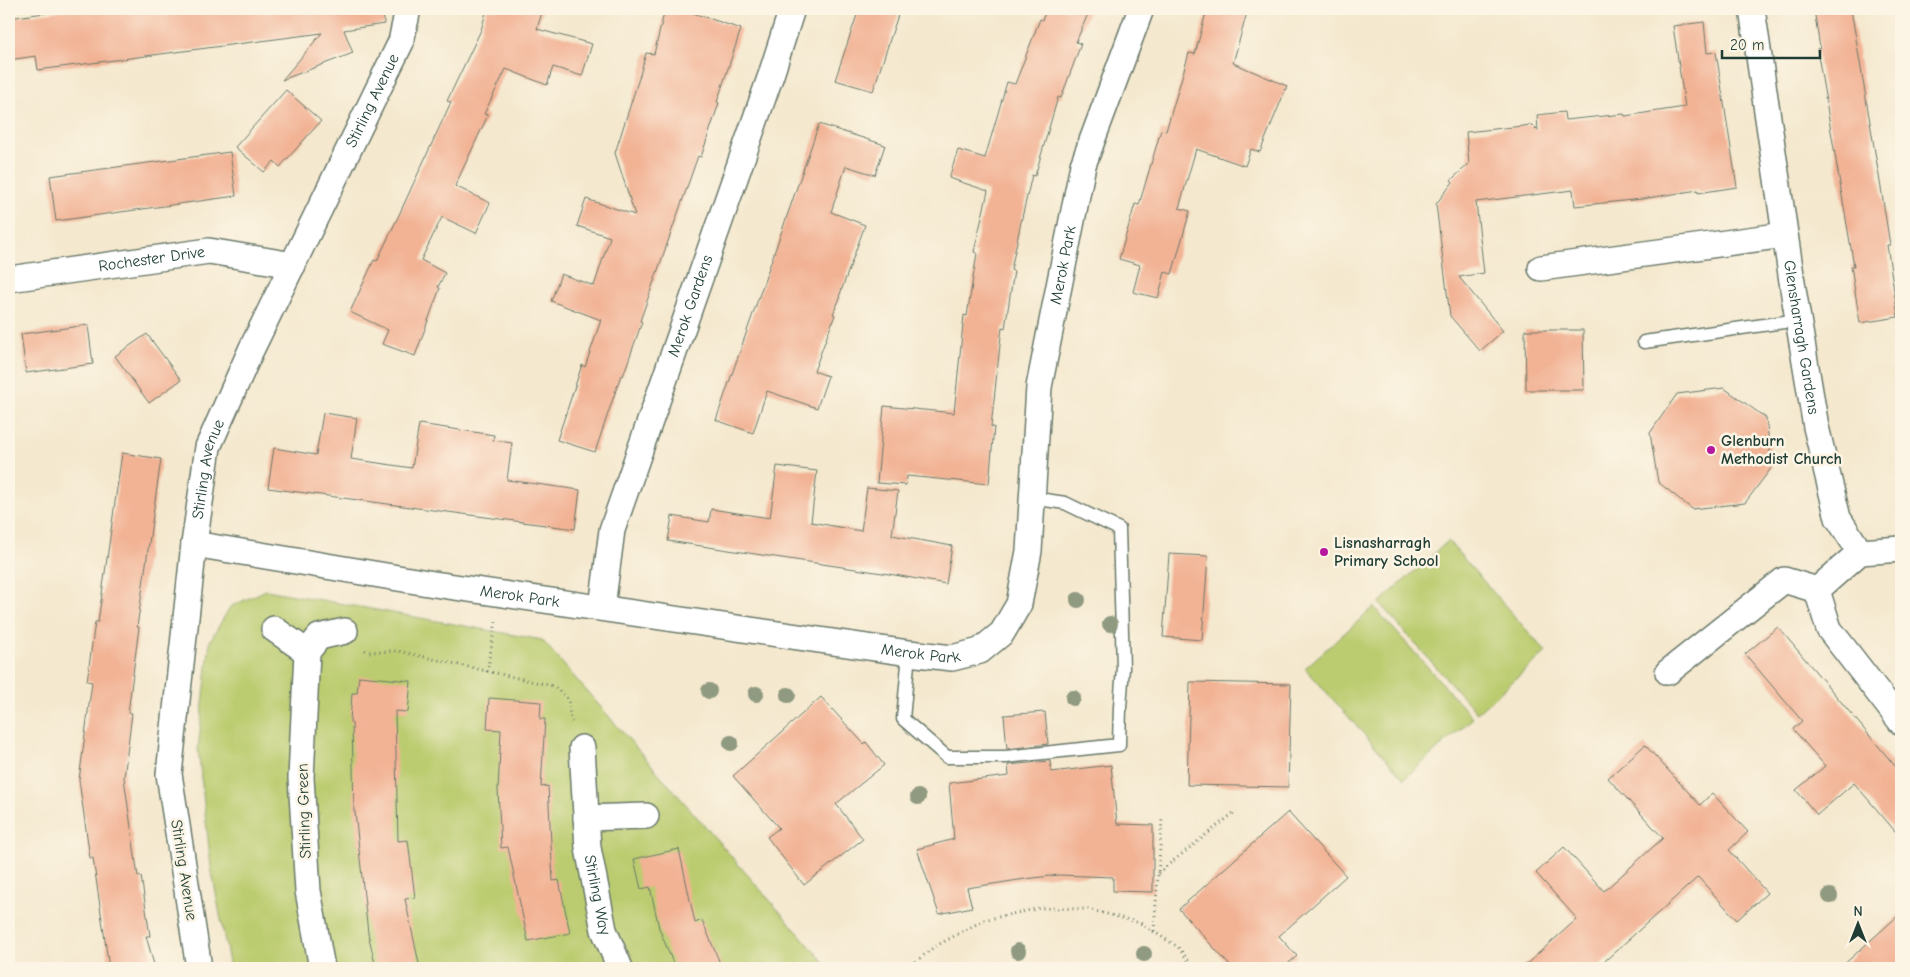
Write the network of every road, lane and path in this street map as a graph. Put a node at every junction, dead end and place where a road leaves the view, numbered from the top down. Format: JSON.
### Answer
{"nodes":[{"id":1,"x":408,"y":9,"type":"edge"},
{"id":2,"x":792,"y":9,"type":"edge"},
{"id":3,"x":1141,"y":9,"type":"edge"},
{"id":4,"x":1752,"y":9,"type":"edge"},
{"id":5,"x":1785,"y":235,"type":"junction"},
{"id":6,"x":294,"y":265,"type":"junction"},
{"id":7,"x":1540,"y":268,"type":"dead end"},
{"id":8,"x":9,"y":279,"type":"edge"},
{"id":9,"x":1798,"y":320,"type":"junction"},
{"id":10,"x":1644,"y":342,"type":"dead end"},
{"id":11,"x":1032,"y":498,"type":"junction"},
{"id":12,"x":194,"y":544,"type":"junction"},
{"id":13,"x":1901,"y":549,"type":"edge"},
{"id":14,"x":1860,"y":552,"type":"junction"},
{"id":15,"x":1818,"y":590,"type":"junction"},
{"id":16,"x":500,"y":593,"type":"junction"},
{"id":17,"x":602,"y":607,"type":"junction"},
{"id":18,"x":274,"y":629,"type":"dead end"},
{"id":19,"x":345,"y":631,"type":"joint"},
{"id":20,"x":307,"y":652,"type":"junction"},
{"id":21,"x":910,"y":653,"type":"junction"},
{"id":22,"x":487,"y":672,"type":"junction"},
{"id":23,"x":1668,"y":672,"type":"dead end"},
{"id":24,"x":1901,"y":722,"type":"edge"},
{"id":25,"x":582,"y":748,"type":"joint"},
{"id":26,"x":1236,"y":811,"type":"dead end"},
{"id":27,"x":646,"y":816,"type":"dead end"},
{"id":28,"x":586,"y":818,"type":"junction"},
{"id":29,"x":1162,"y":820,"type":"dead end"},
{"id":30,"x":1158,"y":873,"type":"junction"},
{"id":31,"x":1154,"y":932,"type":"junction"},
{"id":32,"x":200,"y":968,"type":"edge"},
{"id":33,"x":322,"y":968,"type":"edge"},
{"id":34,"x":620,"y":968,"type":"edge"},
{"id":35,"x":908,"y":968,"type":"edge"},
{"id":36,"x":1194,"y":968,"type":"edge"}],
"edges":[{"from":1,"to":6,"type":"street","name":"Stirling Avenue"},
{"from":2,"to":17,"type":"street","name":"Merok Gardens"},
{"from":3,"to":11,"type":"street","name":"Merok Park"},
{"from":4,"to":5,"type":"street","name":"Glensharragh Gardens"},
{"from":5,"to":7,"type":"street"},
{"from":5,"to":9,"type":"street","name":"Glensharragh Gardens"},
{"from":6,"to":8,"type":"street","name":"Rochester Drive"},
{"from":6,"to":12,"type":"street","name":"Stirling Avenue"},
{"from":9,"to":10,"type":"lane"},
{"from":9,"to":14,"type":"street","name":"Glensharragh Gardens"},
{"from":11,"to":21,"type":"street","name":"Merok Park"},
{"from":11,"to":21,"type":"lane"},
{"from":12,"to":16,"type":"street","name":"Merok Park"},
{"from":12,"to":32,"type":"street","name":"Stirling Avenue"},
{"from":13,"to":14,"type":"street"},
{"from":14,"to":15,"type":"street"},
{"from":15,"to":23,"type":"street"},
{"from":15,"to":24,"type":"street"},
{"from":16,"to":17,"type":"street","name":"Merok Park"},
{"from":16,"to":22,"type":"path"},
{"from":17,"to":21,"type":"street","name":"Merok Park"},
{"from":18,"to":20,"type":"street"},
{"from":19,"to":20,"type":"street"},
{"from":19,"to":22,"type":"path"},
{"from":20,"to":33,"type":"street","name":"Stirling Green"},
{"from":22,"to":25,"type":"path"},
{"from":25,"to":28,"type":"street","name":"Stirling Way"},
{"from":26,"to":30,"type":"path"},
{"from":27,"to":28,"type":"street"},
{"from":28,"to":34,"type":"street","name":"Stirling Way"},
{"from":29,"to":30,"type":"path"},
{"from":30,"to":31,"type":"path"},
{"from":31,"to":35,"type":"path"},
{"from":31,"to":36,"type":"path"}]}
